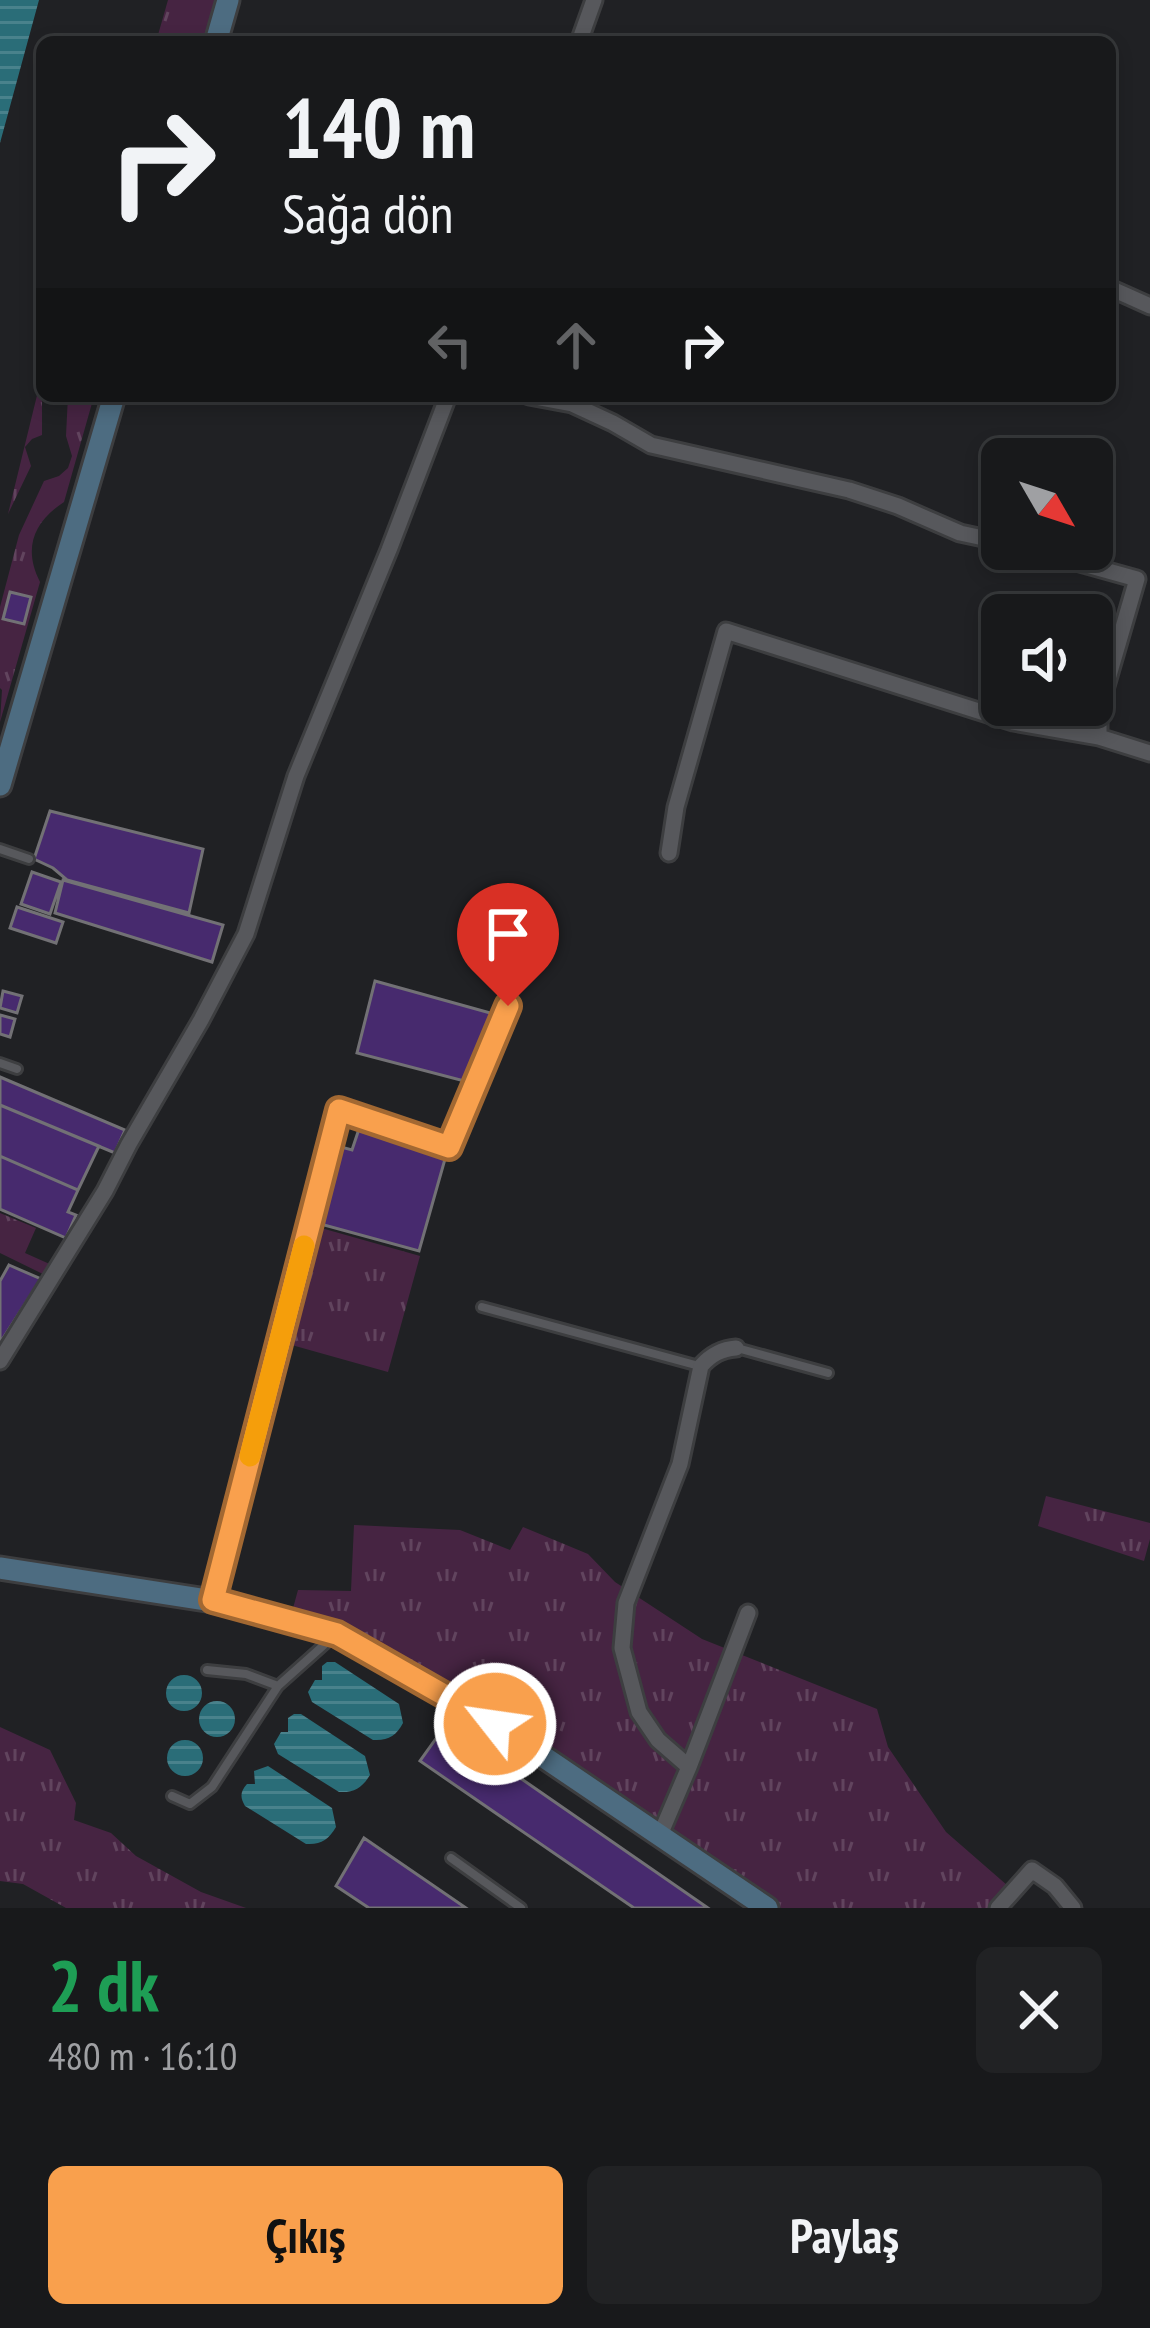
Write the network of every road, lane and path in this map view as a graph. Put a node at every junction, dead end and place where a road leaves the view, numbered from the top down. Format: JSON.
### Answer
{"nodes":[{"id":1,"x":228,"y":0,"type":"edge"},
{"id":2,"x":594,"y":0,"type":"edge"},
{"id":3,"x":218,"y":36,"type":"edge"},
{"id":4,"x":581,"y":36,"type":"edge"},
{"id":5,"x":1116,"y":291,"type":"edge"},
{"id":6,"x":1150,"y":306,"type":"edge"},
{"id":7,"x":113,"y":402,"type":"edge"},
{"id":8,"x":446,"y":402,"type":"edge"},
{"id":9,"x":561,"y":402,"type":"edge"},
{"id":10,"x":981,"y":537,"type":"edge"},
{"id":11,"x":1105,"y":570,"type":"edge"},
{"id":12,"x":1099,"y":737,"type":"junction"},
{"id":13,"x":1150,"y":753,"type":"edge"},
{"id":14,"x":0,"y":785,"type":"edge"},
{"id":15,"x":0,"y":849,"type":"edge"},
{"id":16,"x":669,"y":853,"type":"dead end"},
{"id":17,"x":29,"y":859,"type":"dead end"},
{"id":18,"x":508,"y":1006,"type":"dead end"},
{"id":19,"x":0,"y":1063,"type":"edge"},
{"id":20,"x":17,"y":1070,"type":"dead end"},
{"id":21,"x":482,"y":1307,"type":"dead end"},
{"id":22,"x":736,"y":1348,"type":"joint"},
{"id":23,"x":0,"y":1361,"type":"edge"},
{"id":24,"x":701,"y":1366,"type":"junction"},
{"id":25,"x":828,"y":1372,"type":"dead end"},
{"id":26,"x":0,"y":1568,"type":"edge"},
{"id":27,"x":213,"y":1600,"type":"junction"},
{"id":28,"x":748,"y":1612,"type":"dead end"},
{"id":29,"x":331,"y":1632,"type":"junction"},
{"id":30,"x":207,"y":1670,"type":"dead end"},
{"id":31,"x":278,"y":1686,"type":"junction"},
{"id":32,"x":688,"y":1767,"type":"junction"},
{"id":33,"x":172,"y":1796,"type":"dead end"},
{"id":34,"x":660,"y":1835,"type":"junction"},
{"id":35,"x":451,"y":1858,"type":"dead end"},
{"id":36,"x":520,"y":1908,"type":"edge"},
{"id":37,"x":766,"y":1908,"type":"edge"},
{"id":38,"x":998,"y":1908,"type":"edge"},
{"id":39,"x":1073,"y":1908,"type":"edge"}],
"edges":[{"from":1,"to":3,"type":"street"},
{"from":2,"to":4,"type":"street"},
{"from":5,"to":6,"type":"street"},
{"from":7,"to":14,"type":"street"},
{"from":8,"to":23,"type":"street"},
{"from":9,"to":10,"type":"street"},
{"from":11,"to":12,"type":"street"},
{"from":12,"to":13,"type":"street"},
{"from":12,"to":16,"type":"street"},
{"from":15,"to":17,"type":"lane"},
{"from":18,"to":27,"type":"street"},
{"from":19,"to":20,"type":"lane"},
{"from":21,"to":24,"type":"lane"},
{"from":22,"to":24,"type":"street"},
{"from":22,"to":25,"type":"lane"},
{"from":24,"to":32,"type":"street"},
{"from":26,"to":27,"type":"street"},
{"from":27,"to":29,"type":"street"},
{"from":28,"to":32,"type":"street"},
{"from":29,"to":31,"type":"lane"},
{"from":29,"to":34,"type":"street"},
{"from":30,"to":31,"type":"lane"},
{"from":31,"to":33,"type":"lane"},
{"from":32,"to":34,"type":"street"},
{"from":34,"to":37,"type":"street"},
{"from":35,"to":36,"type":"lane"},
{"from":38,"to":39,"type":"street"}]}
